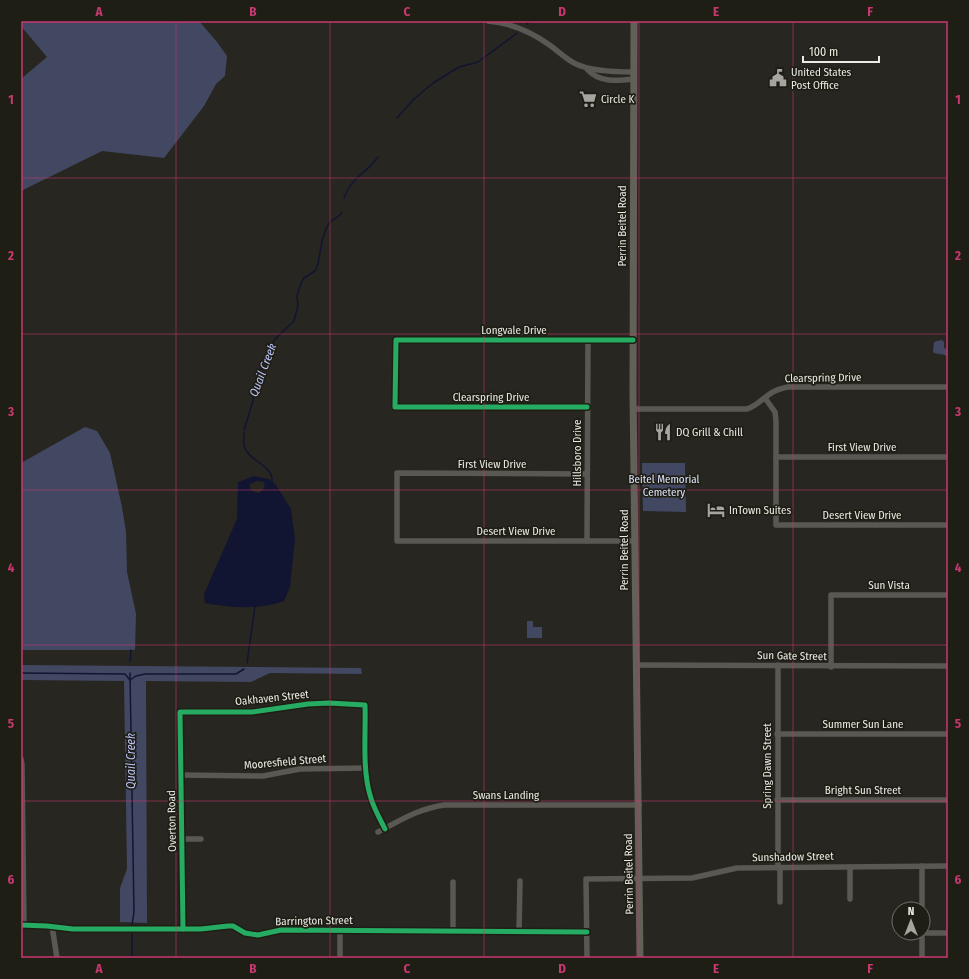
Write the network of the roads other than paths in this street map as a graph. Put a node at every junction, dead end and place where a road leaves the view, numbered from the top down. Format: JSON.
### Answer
{"nodes":[{"id":1,"x":488,"y":21,"type":"edge"},
{"id":2,"x":634,"y":21,"type":"edge"},
{"id":3,"x":587,"y":69,"type":"junction"},
{"id":4,"x":633,"y":76,"type":"junction"},
{"id":5,"x":588,"y":340,"type":"junction"},
{"id":6,"x":633,"y":340,"type":"junction"},
{"id":7,"x":948,"y":388,"type":"edge"},
{"id":8,"x":766,"y":398,"type":"junction"},
{"id":9,"x":395,"y":407,"type":"joint"},
{"id":10,"x":588,"y":407,"type":"junction"},
{"id":11,"x":633,"y":409,"type":"junction"},
{"id":12,"x":948,"y":456,"type":"edge"},
{"id":13,"x":776,"y":457,"type":"junction"},
{"id":14,"x":587,"y":474,"type":"junction"},
{"id":15,"x":948,"y":525,"type":"edge"},
{"id":16,"x":396,"y":541,"type":"joint"},
{"id":17,"x":587,"y":541,"type":"junction"},
{"id":18,"x":634,"y":541,"type":"junction"},
{"id":19,"x":948,"y":595,"type":"edge"},
{"id":20,"x":636,"y":665,"type":"junction"},
{"id":21,"x":778,"y":665,"type":"junction"},
{"id":22,"x":948,"y":666,"type":"edge"},
{"id":23,"x":831,"y":667,"type":"junction"},
{"id":24,"x":180,"y":712,"type":"joint"},
{"id":25,"x":777,"y":734,"type":"junction"},
{"id":26,"x":948,"y":734,"type":"edge"},
{"id":27,"x":21,"y":759,"type":"edge"},
{"id":28,"x":366,"y":768,"type":"junction"},
{"id":29,"x":181,"y":776,"type":"junction"},
{"id":30,"x":777,"y":800,"type":"junction"},
{"id":31,"x":948,"y":800,"type":"edge"},
{"id":32,"x":639,"y":805,"type":"junction"},
{"id":33,"x":385,"y":828,"type":"junction"},
{"id":34,"x":378,"y":832,"type":"dead end"},
{"id":35,"x":182,"y":839,"type":"junction"},
{"id":36,"x":201,"y":839,"type":"dead end"},
{"id":37,"x":850,"y":866,"type":"junction"},
{"id":38,"x":922,"y":866,"type":"junction"},
{"id":39,"x":948,"y":866,"type":"edge"},
{"id":40,"x":779,"y":868,"type":"junction"},
{"id":41,"x":639,"y":878,"type":"junction"},
{"id":42,"x":520,"y":881,"type":"dead end"},
{"id":43,"x":453,"y":882,"type":"dead end"},
{"id":44,"x":850,"y":899,"type":"dead end"},
{"id":45,"x":922,"y":901,"type":"edge"},
{"id":46,"x":780,"y":902,"type":"dead end"},
{"id":47,"x":22,"y":926,"type":"edge"},
{"id":48,"x":52,"y":926,"type":"junction"},
{"id":49,"x":184,"y":929,"type":"junction"},
{"id":50,"x":340,"y":930,"type":"junction"},
{"id":51,"x":453,"y":932,"type":"junction"},
{"id":52,"x":520,"y":932,"type":"junction"},
{"id":53,"x":586,"y":932,"type":"junction"},
{"id":54,"x":931,"y":933,"type":"edge"},
{"id":55,"x":948,"y":933,"type":"edge"},
{"id":56,"x":922,"y":941,"type":"edge"},
{"id":57,"x":57,"y":958,"type":"edge"},
{"id":58,"x":340,"y":958,"type":"edge"},
{"id":59,"x":587,"y":958,"type":"edge"},
{"id":60,"x":640,"y":958,"type":"edge"},
{"id":61,"x":922,"y":958,"type":"edge"}],
"edges":[{"from":1,"to":3,"type":"street"},
{"from":2,"to":4,"type":"main road","name":"Perrin Beitel Road"},
{"from":3,"to":4,"type":"street"},
{"from":3,"to":4,"type":"street"},
{"from":4,"to":6,"type":"main road","name":"Perrin Beitel Road"},
{"from":5,"to":6,"type":"street","name":"Longvale Drive"},
{"from":5,"to":9,"type":"street","name":"Longvale Drive"},
{"from":5,"to":10,"type":"street","name":"Hillsboro Drive"},
{"from":6,"to":11,"type":"main road","name":"Perrin Beitel Road"},
{"from":7,"to":8,"type":"street","name":"Clearspring Drive"},
{"from":8,"to":11,"type":"street","name":"Clearspring Drive"},
{"from":8,"to":13,"type":"street"},
{"from":9,"to":10,"type":"street","name":"Clearspring Drive"},
{"from":10,"to":14,"type":"street","name":"Hillsboro Drive"},
{"from":11,"to":18,"type":"main road","name":"Perrin Beitel Road"},
{"from":12,"to":13,"type":"street","name":"First View Drive"},
{"from":13,"to":15,"type":"street","name":"Desert View Drive"},
{"from":14,"to":16,"type":"street","name":"First View Drive"},
{"from":14,"to":17,"type":"street","name":"Hillsboro Drive"},
{"from":16,"to":17,"type":"street","name":"Desert View Drive"},
{"from":17,"to":18,"type":"street","name":"Desert View Drive"},
{"from":18,"to":20,"type":"main road","name":"Perrin Beitel Road"},
{"from":19,"to":23,"type":"street","name":"Sun Vista"},
{"from":20,"to":21,"type":"street","name":"Sun Gate Street"},
{"from":20,"to":32,"type":"main road","name":"Perrin Beitel Road"},
{"from":21,"to":23,"type":"street","name":"Sun Gate Street"},
{"from":21,"to":25,"type":"street","name":"Spring Dawn Street"},
{"from":22,"to":23,"type":"street","name":"Sun Gate Street"},
{"from":24,"to":28,"type":"street","name":"Oakhaven Street"},
{"from":24,"to":29,"type":"street","name":"Overton Road"},
{"from":25,"to":26,"type":"street","name":"Summer Sun Lane"},
{"from":25,"to":30,"type":"street","name":"Spring Dawn Street"},
{"from":27,"to":47,"type":"street"},
{"from":28,"to":29,"type":"street","name":"Mooresfield Street"},
{"from":28,"to":33,"type":"street"},
{"from":29,"to":35,"type":"street","name":"Overton Road"},
{"from":30,"to":31,"type":"street","name":"Bright Sun Street"},
{"from":30,"to":40,"type":"street","name":"Spring Dawn Street"},
{"from":32,"to":33,"type":"street","name":"Swans Landing"},
{"from":32,"to":41,"type":"main road","name":"Perrin Beitel Road"},
{"from":33,"to":34,"type":"street","name":"Swans Landing"},
{"from":35,"to":36,"type":"street"},
{"from":35,"to":49,"type":"street","name":"Overton Road"},
{"from":37,"to":38,"type":"street","name":"Sunshadow Street"},
{"from":37,"to":40,"type":"street","name":"Sunshadow Street"},
{"from":37,"to":44,"type":"street"},
{"from":38,"to":39,"type":"street","name":"Sunshadow Street"},
{"from":38,"to":45,"type":"street"},
{"from":40,"to":41,"type":"street","name":"Sunshadow Street"},
{"from":40,"to":46,"type":"street","name":"Spring Dawn Street"},
{"from":41,"to":53,"type":"street","name":"Sunshadow Street"},
{"from":41,"to":60,"type":"main road","name":"Perrin Beitel Road"},
{"from":42,"to":52,"type":"street"},
{"from":43,"to":51,"type":"street"},
{"from":47,"to":48,"type":"street","name":"Barrington Street"},
{"from":48,"to":49,"type":"street","name":"Barrington Street"},
{"from":48,"to":57,"type":"street"},
{"from":49,"to":50,"type":"street","name":"Barrington Street"},
{"from":50,"to":51,"type":"street","name":"Barrington Street"},
{"from":50,"to":58,"type":"street"},
{"from":51,"to":52,"type":"street","name":"Barrington Street"},
{"from":52,"to":53,"type":"street","name":"Barrington Street"},
{"from":53,"to":59,"type":"street"},
{"from":54,"to":55,"type":"street"},
{"from":56,"to":61,"type":"street"}]}
